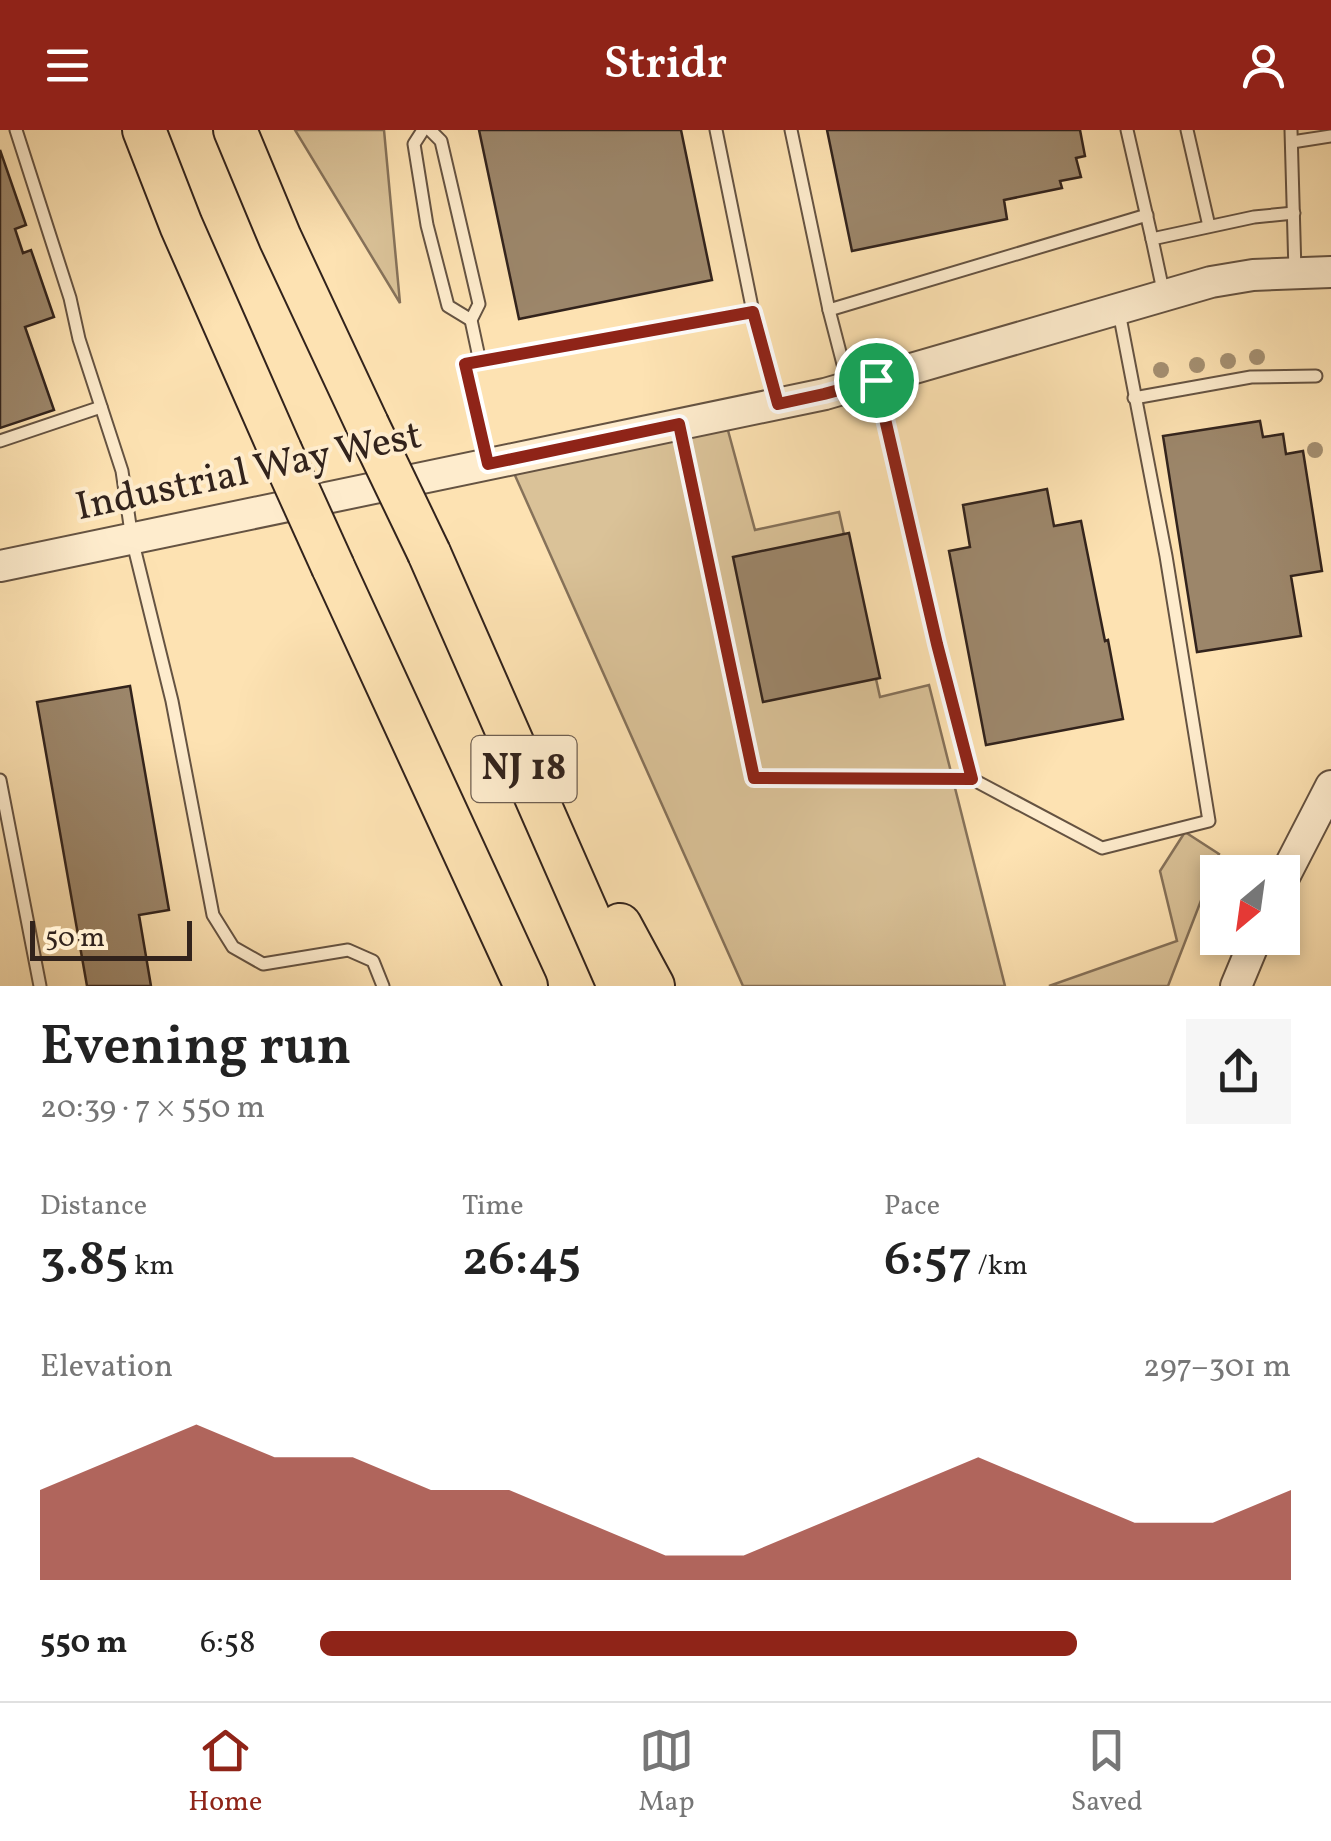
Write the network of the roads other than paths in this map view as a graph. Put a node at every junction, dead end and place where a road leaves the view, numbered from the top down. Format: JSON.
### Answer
{"nodes":[{"id":1,"x":16,"y":130,"type":"edge"},
{"id":2,"x":144,"y":130,"type":"edge"},
{"id":3,"x":235,"y":130,"type":"edge"},
{"id":4,"x":427,"y":130,"type":"edge"},
{"id":5,"x":716,"y":130,"type":"edge"},
{"id":6,"x":791,"y":130,"type":"edge"},
{"id":7,"x":1127,"y":130,"type":"edge"},
{"id":8,"x":1187,"y":130,"type":"edge"},
{"id":9,"x":1292,"y":136,"type":"edge"},
{"id":10,"x":1331,"y":136,"type":"edge"},
{"id":11,"x":1294,"y":213,"type":"junction"},
{"id":12,"x":1147,"y":215,"type":"junction"},
{"id":13,"x":1208,"y":226,"type":"junction"},
{"id":14,"x":1152,"y":239,"type":"junction"},
{"id":15,"x":1295,"y":272,"type":"junction"},
{"id":16,"x":1331,"y":272,"type":"edge"},
{"id":17,"x":1164,"y":295,"type":"junction"},
{"id":18,"x":1118,"y":307,"type":"junction"},
{"id":19,"x":829,"y":310,"type":"junction"},
{"id":20,"x":753,"y":312,"type":"junction"},
{"id":21,"x":470,"y":320,"type":"junction"},
{"id":22,"x":480,"y":362,"type":"junction"},
{"id":23,"x":1316,"y":376,"type":"dead end"},
{"id":24,"x":862,"y":384,"type":"junction"},
{"id":25,"x":1134,"y":398,"type":"junction"},
{"id":26,"x":778,"y":404,"type":"junction"},
{"id":27,"x":101,"y":407,"type":"junction"},
{"id":28,"x":679,"y":424,"type":"junction"},
{"id":29,"x":0,"y":440,"type":"edge"},
{"id":30,"x":488,"y":464,"type":"junction"},
{"id":31,"x":132,"y":539,"type":"junction"},
{"id":32,"x":0,"y":566,"type":"edge"},
{"id":33,"x":455,"y":612,"type":"junction"},
{"id":34,"x":972,"y":779,"type":"junction"},
{"id":35,"x":0,"y":780,"type":"edge"},
{"id":36,"x":1331,"y":786,"type":"edge"},
{"id":37,"x":1295,"y":855,"type":"edge"},
{"id":38,"x":1249,"y":955,"type":"edge"},
{"id":39,"x":40,"y":986,"type":"edge"},
{"id":40,"x":384,"y":986,"type":"edge"},
{"id":41,"x":526,"y":986,"type":"edge"},
{"id":42,"x":619,"y":986,"type":"edge"},
{"id":43,"x":652,"y":986,"type":"edge"},
{"id":44,"x":1236,"y":986,"type":"edge"}],
"edges":[{"from":1,"to":27,"type":"lane"},
{"from":2,"to":41,"type":"highway","number":"NJ 18","bridge":true},
{"from":3,"to":33,"type":"highway","number":"NJ 18","bridge":true},
{"from":4,"to":21,"type":"lane"},
{"from":4,"to":21,"type":"lane"},
{"from":5,"to":20,"type":"lane"},
{"from":6,"to":19,"type":"lane"},
{"from":7,"to":12,"type":"lane"},
{"from":8,"to":13,"type":"lane"},
{"from":9,"to":10,"type":"lane"},
{"from":9,"to":11,"type":"lane"},
{"from":11,"to":13,"type":"lane"},
{"from":11,"to":15,"type":"lane"},
{"from":12,"to":14,"type":"lane"},
{"from":12,"to":19,"type":"lane"},
{"from":13,"to":14,"type":"lane"},
{"from":14,"to":17,"type":"lane"},
{"from":15,"to":16,"type":"street","name":"Industrial Way West"},
{"from":15,"to":17,"type":"street","name":"Industrial Way West"},
{"from":17,"to":18,"type":"street","name":"Industrial Way West"},
{"from":18,"to":24,"type":"street","name":"Industrial Way West"},
{"from":18,"to":25,"type":"lane"},
{"from":19,"to":24,"type":"lane"},
{"from":20,"to":22,"type":"lane"},
{"from":20,"to":26,"type":"lane"},
{"from":21,"to":22,"type":"lane"},
{"from":22,"to":30,"type":"lane"},
{"from":23,"to":25,"type":"lane"},
{"from":24,"to":26,"type":"street","name":"Industrial Way West"},
{"from":24,"to":34,"type":"lane"},
{"from":25,"to":34,"type":"lane"},
{"from":26,"to":28,"type":"street","name":"Industrial Way West"},
{"from":27,"to":29,"type":"lane"},
{"from":27,"to":31,"type":"lane"},
{"from":28,"to":30,"type":"street","name":"Industrial Way West"},
{"from":28,"to":34,"type":"lane"},
{"from":30,"to":31,"type":"street","name":"Industrial Way West"},
{"from":31,"to":32,"type":"street","name":"Industrial Way West"},
{"from":31,"to":40,"type":"lane"},
{"from":33,"to":42,"type":"highway","number":"NJ 18"},
{"from":33,"to":43,"type":"highway"},
{"from":35,"to":39,"type":"lane"},
{"from":36,"to":37,"type":"street"},
{"from":38,"to":44,"type":"street"}]}
